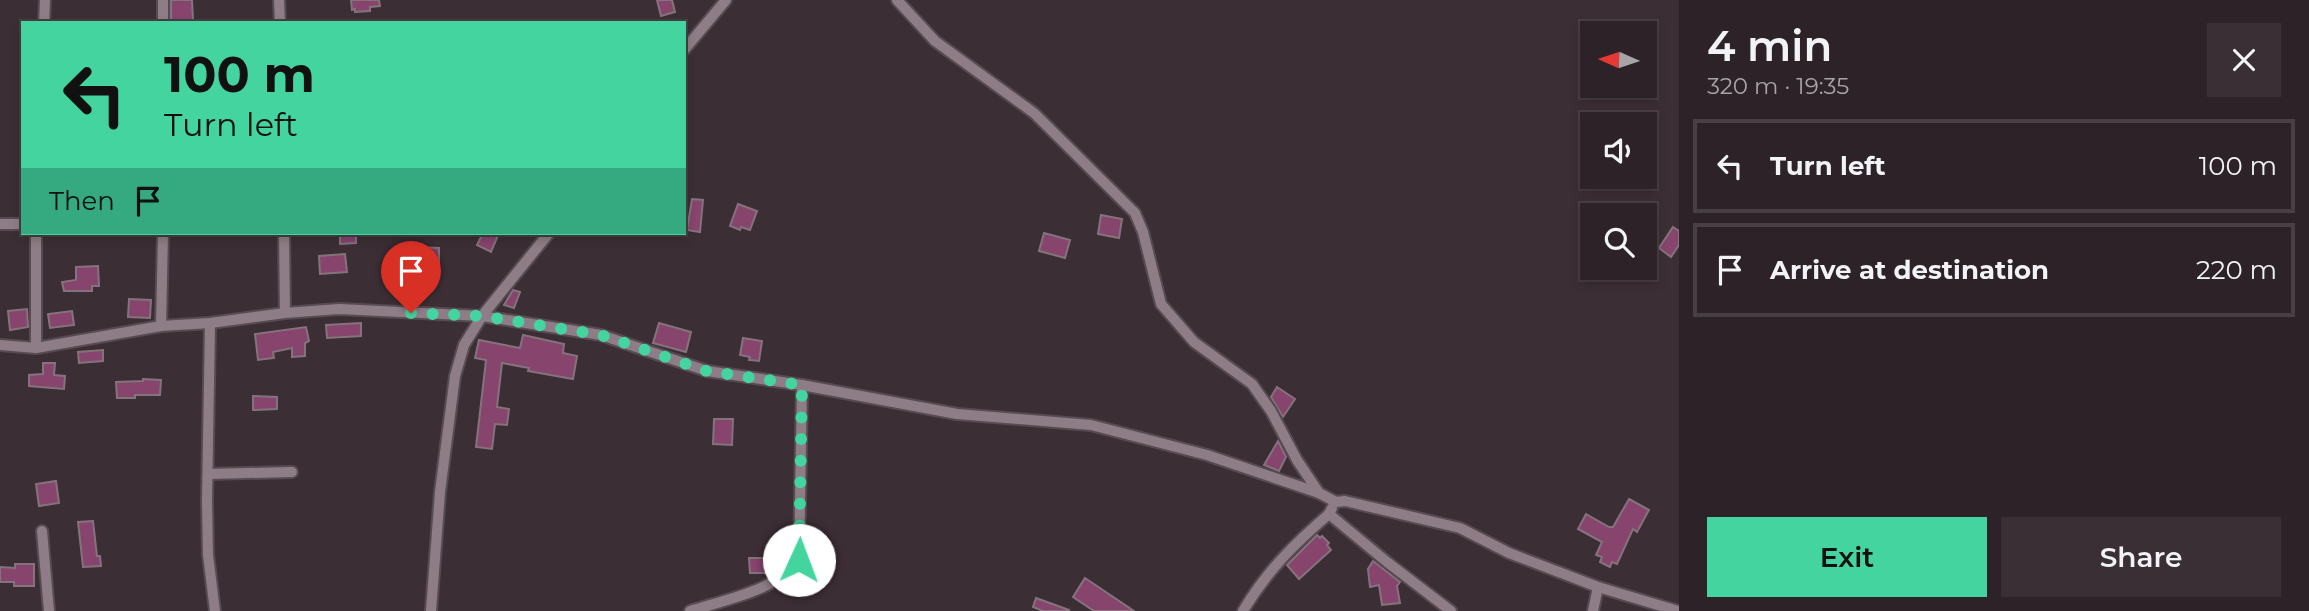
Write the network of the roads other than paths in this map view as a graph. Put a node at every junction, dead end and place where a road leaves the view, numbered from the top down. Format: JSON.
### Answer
{"nodes":[{"id":1,"x":45,"y":0,"type":"edge"},
{"id":2,"x":163,"y":0,"type":"edge"},
{"id":3,"x":279,"y":0,"type":"edge"},
{"id":4,"x":726,"y":0,"type":"edge"},
{"id":5,"x":897,"y":0,"type":"edge"},
{"id":6,"x":44,"y":21,"type":"edge"},
{"id":7,"x":163,"y":21,"type":"edge"},
{"id":8,"x":280,"y":21,"type":"edge"},
{"id":9,"x":686,"y":48,"type":"edge"},
{"id":10,"x":0,"y":224,"type":"edge"},
{"id":11,"x":21,"y":224,"type":"edge"},
{"id":12,"x":36,"y":235,"type":"edge"},
{"id":13,"x":163,"y":235,"type":"edge"},
{"id":14,"x":284,"y":235,"type":"edge"},
{"id":15,"x":547,"y":235,"type":"edge"},
{"id":16,"x":285,"y":313,"type":"junction"},
{"id":17,"x":482,"y":316,"type":"junction"},
{"id":18,"x":210,"y":323,"type":"junction"},
{"id":19,"x":161,"y":326,"type":"junction"},
{"id":20,"x":0,"y":345,"type":"edge"},
{"id":21,"x":36,"y":348,"type":"junction"},
{"id":22,"x":802,"y":385,"type":"junction"},
{"id":23,"x":292,"y":471,"type":"dead end"},
{"id":24,"x":208,"y":474,"type":"junction"},
{"id":25,"x":1319,"y":493,"type":"junction"},
{"id":26,"x":1336,"y":502,"type":"junction"},
{"id":27,"x":1329,"y":514,"type":"junction"},
{"id":28,"x":42,"y":531,"type":"dead end"},
{"id":29,"x":1598,"y":587,"type":"junction"},
{"id":30,"x":695,"y":610,"type":"edge"},
{"id":31,"x":49,"y":611,"type":"edge"},
{"id":32,"x":215,"y":611,"type":"edge"},
{"id":33,"x":431,"y":611,"type":"edge"},
{"id":34,"x":1243,"y":611,"type":"edge"},
{"id":35,"x":1451,"y":611,"type":"edge"},
{"id":36,"x":1593,"y":611,"type":"edge"},
{"id":37,"x":1678,"y":611,"type":"edge"}],
"edges":[{"from":1,"to":6,"type":"street"},
{"from":2,"to":7,"type":"street"},
{"from":3,"to":8,"type":"street"},
{"from":4,"to":9,"type":"street"},
{"from":5,"to":25,"type":"street"},
{"from":10,"to":11,"type":"street"},
{"from":12,"to":21,"type":"street"},
{"from":13,"to":19,"type":"street"},
{"from":14,"to":16,"type":"street"},
{"from":15,"to":17,"type":"street"},
{"from":16,"to":17,"type":"street"},
{"from":16,"to":18,"type":"street"},
{"from":17,"to":22,"type":"street"},
{"from":17,"to":33,"type":"street"},
{"from":18,"to":19,"type":"street"},
{"from":18,"to":24,"type":"street"},
{"from":19,"to":21,"type":"street"},
{"from":20,"to":21,"type":"street"},
{"from":22,"to":25,"type":"street"},
{"from":22,"to":30,"type":"street"},
{"from":23,"to":24,"type":"street"},
{"from":24,"to":32,"type":"street"},
{"from":25,"to":26,"type":"street"},
{"from":26,"to":27,"type":"street"},
{"from":26,"to":29,"type":"street"},
{"from":27,"to":34,"type":"street"},
{"from":27,"to":35,"type":"street"},
{"from":28,"to":31,"type":"street"},
{"from":29,"to":36,"type":"street"},
{"from":29,"to":37,"type":"street"}]}
